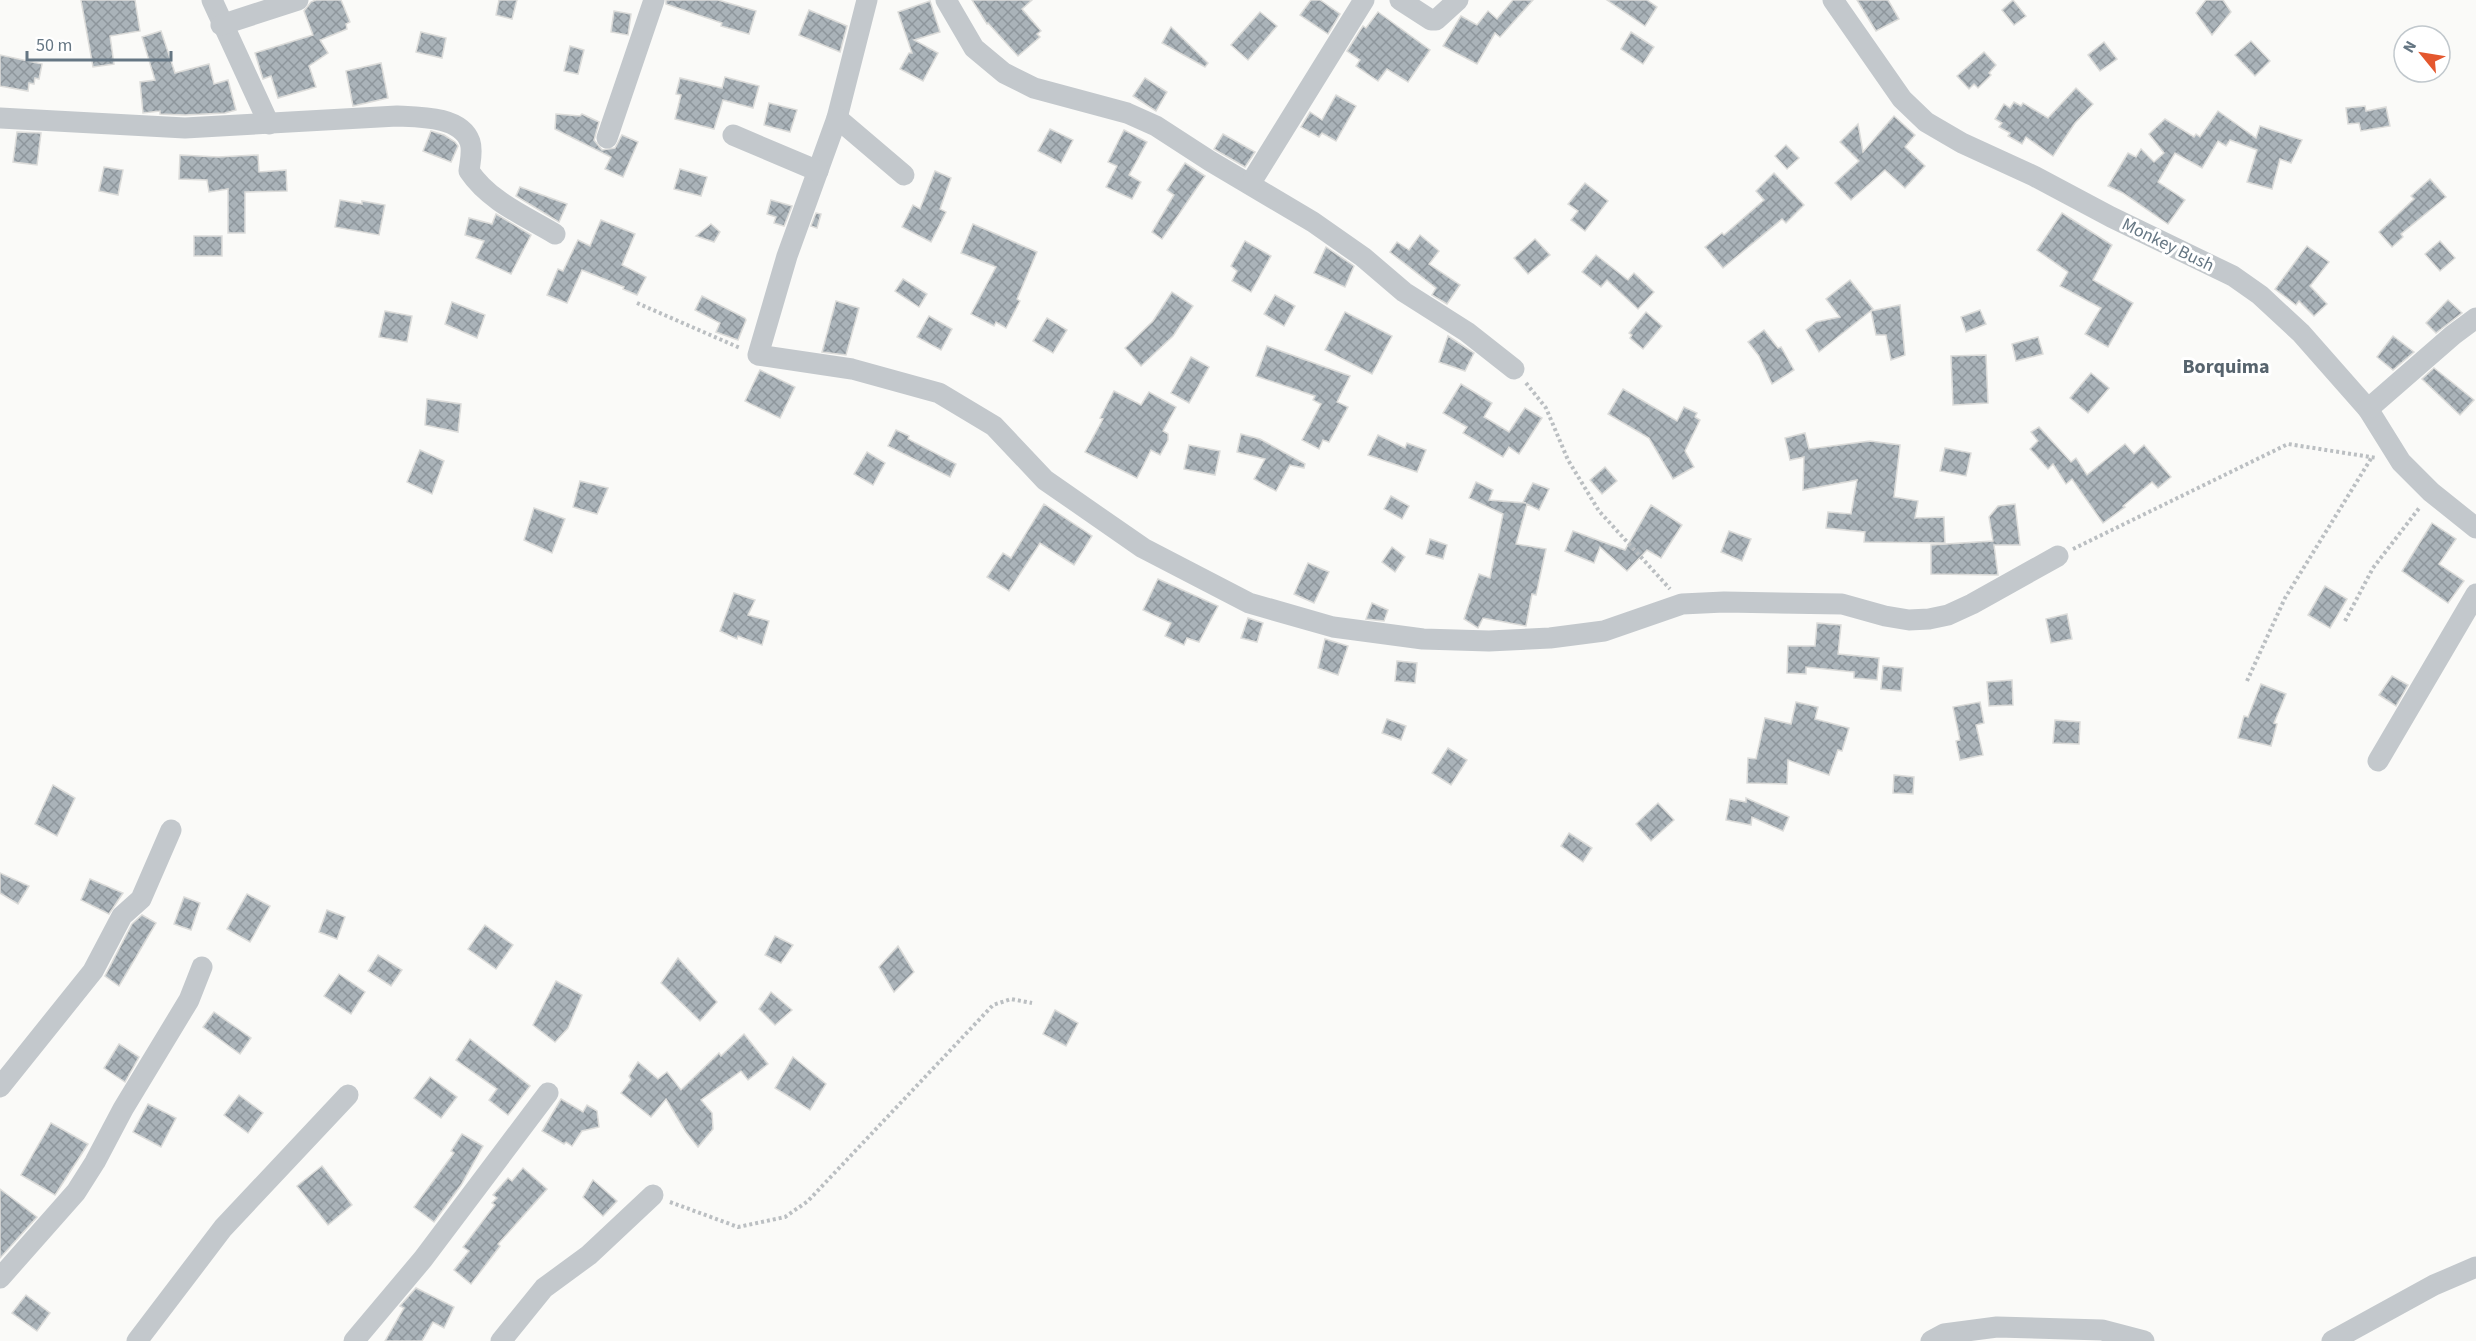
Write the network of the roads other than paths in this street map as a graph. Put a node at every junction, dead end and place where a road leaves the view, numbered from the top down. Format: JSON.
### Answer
{"nodes":[{"id":1,"x":212,"y":0,"type":"edge"},
{"id":2,"x":298,"y":0,"type":"edge"},
{"id":3,"x":654,"y":0,"type":"edge"},
{"id":4,"x":867,"y":0,"type":"edge"},
{"id":5,"x":946,"y":0,"type":"edge"},
{"id":6,"x":1364,"y":0,"type":"edge"},
{"id":7,"x":1400,"y":0,"type":"edge"},
{"id":8,"x":1458,"y":0,"type":"edge"},
{"id":9,"x":1833,"y":0,"type":"edge"},
{"id":10,"x":221,"y":25,"type":"junction"},
{"id":11,"x":0,"y":118,"type":"edge"},
{"id":12,"x":837,"y":118,"type":"junction"},
{"id":13,"x":269,"y":124,"type":"junction"},
{"id":14,"x":733,"y":135,"type":"dead end"},
{"id":15,"x":606,"y":138,"type":"dead end"},
{"id":16,"x":818,"y":171,"type":"junction"},
{"id":17,"x":904,"y":175,"type":"dead end"},
{"id":18,"x":1250,"y":184,"type":"junction"},
{"id":19,"x":555,"y":234,"type":"dead end"},
{"id":20,"x":2476,"y":318,"type":"edge"},
{"id":21,"x":1514,"y":369,"type":"road end"},
{"id":22,"x":2368,"y":409,"type":"junction"},
{"id":23,"x":2476,"y":528,"type":"edge"},
{"id":24,"x":2058,"y":556,"type":"road end"},
{"id":25,"x":2476,"y":594,"type":"edge"},
{"id":26,"x":2378,"y":761,"type":"dead end"},
{"id":27,"x":171,"y":830,"type":"dead end"},
{"id":28,"x":202,"y":967,"type":"dead end"},
{"id":29,"x":0,"y":1087,"type":"edge"},
{"id":30,"x":548,"y":1093,"type":"dead end"},
{"id":31,"x":348,"y":1095,"type":"dead end"},
{"id":32,"x":653,"y":1195,"type":"road end"},
{"id":33,"x":2476,"y":1267,"type":"edge"},
{"id":34,"x":0,"y":1278,"type":"edge"},
{"id":35,"x":137,"y":1341,"type":"edge"},
{"id":36,"x":354,"y":1341,"type":"edge"},
{"id":37,"x":501,"y":1341,"type":"edge"},
{"id":38,"x":1931,"y":1341,"type":"edge"},
{"id":39,"x":2144,"y":1341,"type":"edge"},
{"id":40,"x":2332,"y":1341,"type":"edge"}],
"edges":[{"from":1,"to":10,"type":"street"},
{"from":2,"to":10,"type":"street"},
{"from":3,"to":15,"type":"street"},
{"from":4,"to":12,"type":"street"},
{"from":5,"to":18,"type":"street"},
{"from":6,"to":18,"type":"street"},
{"from":7,"to":8,"type":"street"},
{"from":9,"to":22,"type":"street","name":"Monkey Bush"},
{"from":10,"to":13,"type":"street"},
{"from":11,"to":13,"type":"street"},
{"from":12,"to":16,"type":"street"},
{"from":12,"to":17,"type":"street"},
{"from":13,"to":19,"type":"street"},
{"from":14,"to":16,"type":"street"},
{"from":16,"to":24,"type":"street"},
{"from":18,"to":21,"type":"street"},
{"from":20,"to":22,"type":"street"},
{"from":22,"to":23,"type":"street","name":"Monkey Bush"},
{"from":25,"to":26,"type":"street"},
{"from":27,"to":29,"type":"street"},
{"from":28,"to":34,"type":"street"},
{"from":30,"to":36,"type":"street"},
{"from":31,"to":35,"type":"street"},
{"from":32,"to":37,"type":"street"},
{"from":33,"to":40,"type":"street"},
{"from":38,"to":39,"type":"street"}]}
